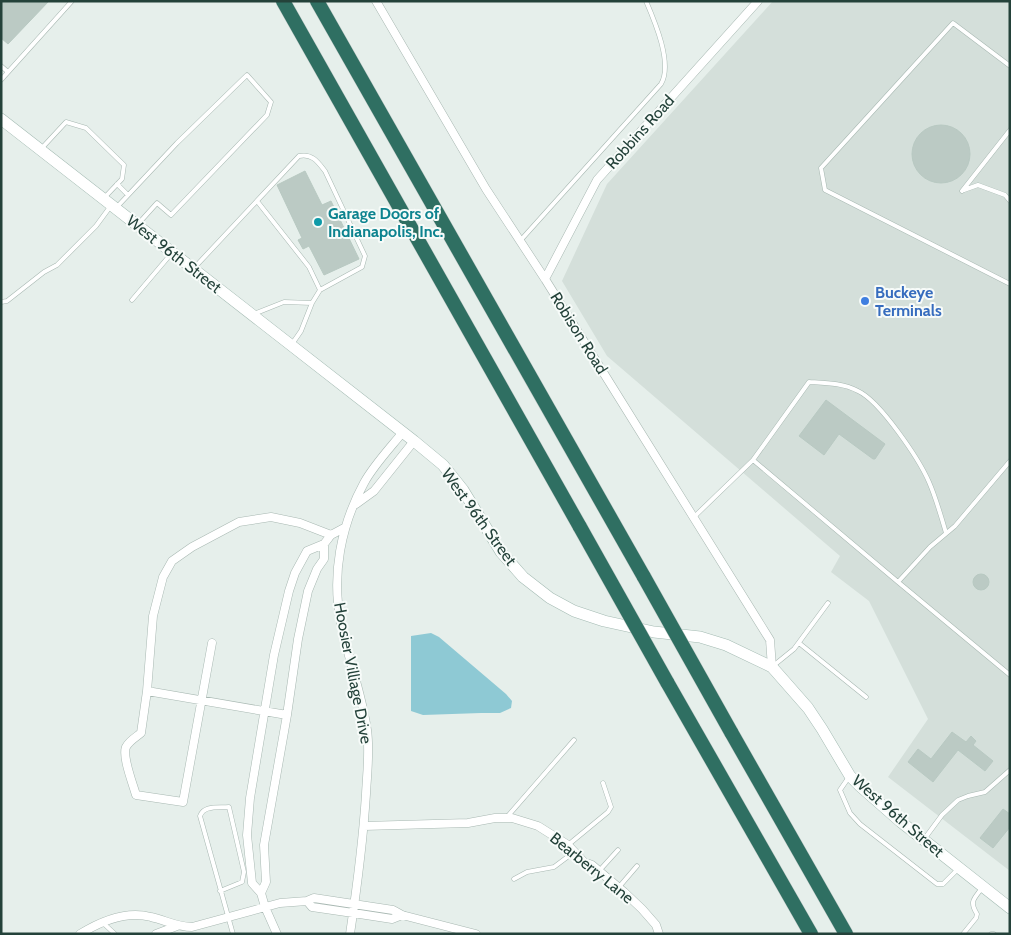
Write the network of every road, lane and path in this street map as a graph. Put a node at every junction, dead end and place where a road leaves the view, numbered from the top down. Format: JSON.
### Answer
{"nodes":[{"id":1,"x":72,"y":1,"type":"edge"},
{"id":2,"x":283,"y":1,"type":"edge"},
{"id":3,"x":318,"y":1,"type":"edge"},
{"id":4,"x":376,"y":1,"type":"edge"},
{"id":5,"x":646,"y":1,"type":"edge"},
{"id":6,"x":758,"y":1,"type":"edge"},
{"id":7,"x":1,"y":66,"type":"edge"},
{"id":8,"x":1010,"y":66,"type":"edge"},
{"id":9,"x":8,"y":72,"type":"junction"},
{"id":10,"x":1,"y":80,"type":"edge"},
{"id":11,"x":1,"y":119,"type":"edge"},
{"id":12,"x":1010,"y":130,"type":"edge"},
{"id":13,"x":41,"y":150,"type":"junction"},
{"id":14,"x":117,"y":184,"type":"junction"},
{"id":15,"x":128,"y":195,"type":"junction"},
{"id":16,"x":257,"y":201,"type":"junction"},
{"id":17,"x":1010,"y":201,"type":"edge"},
{"id":18,"x":110,"y":204,"type":"junction"},
{"id":19,"x":137,"y":225,"type":"junction"},
{"id":20,"x":520,"y":241,"type":"junction"},
{"id":21,"x":172,"y":252,"type":"junction"},
{"id":22,"x":194,"y":269,"type":"junction"},
{"id":23,"x":545,"y":279,"type":"junction"},
{"id":24,"x":1010,"y":284,"type":"edge"},
{"id":25,"x":320,"y":290,"type":"junction"},
{"id":26,"x":132,"y":300,"type":"dead end"},
{"id":27,"x":1,"y":302,"type":"edge"},
{"id":28,"x":312,"y":303,"type":"junction"},
{"id":29,"x":252,"y":315,"type":"junction"},
{"id":30,"x":291,"y":345,"type":"junction"},
{"id":31,"x":403,"y":432,"type":"junction"},
{"id":32,"x":414,"y":441,"type":"junction"},
{"id":33,"x":753,"y":460,"type":"junction"},
{"id":34,"x":1010,"y":461,"type":"edge"},
{"id":35,"x":354,"y":505,"type":"junction"},
{"id":36,"x":694,"y":517,"type":"junction"},
{"id":37,"x":344,"y":528,"type":"junction"},
{"id":38,"x":946,"y":533,"type":"junction"},
{"id":39,"x":330,"y":535,"type":"junction"},
{"id":40,"x":324,"y":544,"type":"junction"},
{"id":41,"x":898,"y":582,"type":"junction"},
{"id":42,"x":828,"y":603,"type":"dead end"},
{"id":43,"x":212,"y":643,"type":"dead end"},
{"id":44,"x":799,"y":643,"type":"junction"},
{"id":45,"x":772,"y":667,"type":"junction"},
{"id":46,"x":1010,"y":675,"type":"edge"},
{"id":47,"x":147,"y":691,"type":"junction"},
{"id":48,"x":866,"y":697,"type":"dead end"},
{"id":49,"x":202,"y":700,"type":"junction"},
{"id":50,"x":266,"y":712,"type":"junction"},
{"id":51,"x":287,"y":715,"type":"junction"},
{"id":52,"x":574,"y":740,"type":"dead end"},
{"id":53,"x":1010,"y":770,"type":"edge"},
{"id":54,"x":850,"y":776,"type":"junction"},
{"id":55,"x":603,"y":783,"type":"dead end"},
{"id":56,"x":505,"y":818,"type":"junction"},
{"id":57,"x":364,"y":826,"type":"junction"},
{"id":58,"x":924,"y":840,"type":"junction"},
{"id":59,"x":568,"y":845,"type":"junction"},
{"id":60,"x":618,"y":850,"type":"dead end"},
{"id":61,"x":574,"y":852,"type":"junction"},
{"id":62,"x":637,"y":866,"type":"dead end"},
{"id":63,"x":960,"y":868,"type":"junction"},
{"id":64,"x":599,"y":871,"type":"junction"},
{"id":65,"x":514,"y":880,"type":"dead end"},
{"id":66,"x":982,"y":886,"type":"junction"},
{"id":67,"x":619,"y":887,"type":"junction"},
{"id":68,"x":220,"y":891,"type":"junction"},
{"id":69,"x":261,"y":893,"type":"junction"},
{"id":70,"x":307,"y":901,"type":"junction"},
{"id":71,"x":355,"y":903,"type":"junction"},
{"id":72,"x":265,"y":907,"type":"junction"},
{"id":73,"x":1010,"y":908,"type":"edge"},
{"id":74,"x":353,"y":914,"type":"junction"},
{"id":75,"x":402,"y":915,"type":"junction"},
{"id":76,"x":228,"y":918,"type":"junction"},
{"id":77,"x":102,"y":922,"type":"junction"},
{"id":78,"x":177,"y":926,"type":"junction"},
{"id":79,"x":453,"y":931,"type":"edge"},
{"id":80,"x":80,"y":934,"type":"edge"},
{"id":81,"x":115,"y":934,"type":"edge"},
{"id":82,"x":156,"y":934,"type":"edge"},
{"id":83,"x":233,"y":934,"type":"edge"},
{"id":84,"x":277,"y":934,"type":"edge"},
{"id":85,"x":350,"y":934,"type":"edge"},
{"id":86,"x":476,"y":934,"type":"edge"},
{"id":87,"x":659,"y":934,"type":"edge"},
{"id":88,"x":811,"y":934,"type":"edge"},
{"id":89,"x":846,"y":934,"type":"edge"},
{"id":90,"x":963,"y":934,"type":"edge"}],
"edges":[{"from":1,"to":9,"type":"lane"},
{"from":2,"to":88,"type":"highway","bridge":true},
{"from":3,"to":89,"type":"highway","bridge":true},
{"from":4,"to":20,"type":"street","name":"Robison Road"},
{"from":5,"to":20,"type":"lane"},
{"from":6,"to":23,"type":"street","name":"Robbins Road"},
{"from":7,"to":9,"type":"lane"},
{"from":8,"to":24,"type":"lane"},
{"from":9,"to":10,"type":"lane"},
{"from":11,"to":13,"type":"street","name":"West 96th Street"},
{"from":12,"to":17,"type":"lane"},
{"from":13,"to":14,"type":"lane"},
{"from":13,"to":18,"type":"street","name":"West 96th Street"},
{"from":14,"to":15,"type":"lane"},
{"from":14,"to":18,"type":"lane"},
{"from":15,"to":18,"type":"lane"},
{"from":15,"to":19,"type":"lane"},
{"from":16,"to":22,"type":"lane"},
{"from":16,"to":25,"type":"lane"},
{"from":16,"to":25,"type":"lane"},
{"from":18,"to":19,"type":"street","name":"West 96th Street"},
{"from":18,"to":27,"type":"lane"},
{"from":19,"to":21,"type":"street","name":"West 96th Street"},
{"from":20,"to":23,"type":"street","name":"Robison Road"},
{"from":21,"to":22,"type":"street","name":"West 96th Street"},
{"from":21,"to":26,"type":"lane"},
{"from":22,"to":29,"type":"street","name":"West 96th Street"},
{"from":23,"to":36,"type":"street","name":"Robison Road"},
{"from":25,"to":28,"type":"lane"},
{"from":28,"to":29,"type":"lane"},
{"from":28,"to":30,"type":"lane"},
{"from":29,"to":30,"type":"street","name":"West 96th Street"},
{"from":30,"to":31,"type":"street","name":"West 96th Street"},
{"from":31,"to":32,"type":"street","name":"West 96th Street"},
{"from":31,"to":35,"type":"street","name":"Hoosier Villiage Drive"},
{"from":32,"to":35,"type":"street"},
{"from":32,"to":45,"type":"street","name":"West 96th Street"},
{"from":33,"to":36,"type":"lane"},
{"from":33,"to":38,"type":"lane"},
{"from":33,"to":41,"type":"lane"},
{"from":34,"to":38,"type":"lane"},
{"from":35,"to":37,"type":"street","name":"Hoosier Villiage Drive"},
{"from":36,"to":45,"type":"street","name":"Robison Road"},
{"from":37,"to":39,"type":"street"},
{"from":37,"to":57,"type":"street","name":"Hoosier Villiage Drive"},
{"from":38,"to":41,"type":"lane"},
{"from":39,"to":40,"type":"street"},
{"from":39,"to":47,"type":"street"},
{"from":40,"to":50,"type":"street"},
{"from":40,"to":51,"type":"street"},
{"from":41,"to":46,"type":"lane"},
{"from":42,"to":44,"type":"lane"},
{"from":43,"to":49,"type":"street"},
{"from":44,"to":45,"type":"lane"},
{"from":44,"to":48,"type":"lane"},
{"from":45,"to":54,"type":"street","name":"West 96th Street"},
{"from":47,"to":49,"type":"street"},
{"from":47,"to":49,"type":"street"},
{"from":49,"to":50,"type":"street"},
{"from":50,"to":51,"type":"street"},
{"from":50,"to":69,"type":"street"},
{"from":51,"to":69,"type":"street"},
{"from":52,"to":56,"type":"lane"},
{"from":53,"to":58,"type":"lane"},
{"from":54,"to":58,"type":"street","name":"West 96th Street"},
{"from":54,"to":63,"type":"lane"},
{"from":55,"to":59,"type":"lane"},
{"from":56,"to":57,"type":"street","name":"Bearberry Lane"},
{"from":56,"to":59,"type":"street","name":"Bearberry Lane"},
{"from":57,"to":71,"type":"street","name":"Hoosier Villiage Drive"},
{"from":58,"to":63,"type":"street","name":"West 96th Street"},
{"from":59,"to":61,"type":"street","name":"Bearberry Lane"},
{"from":60,"to":64,"type":"lane"},
{"from":61,"to":64,"type":"street","name":"Bearberry Lane"},
{"from":61,"to":65,"type":"lane"},
{"from":62,"to":67,"type":"lane"},
{"from":63,"to":66,"type":"street","name":"West 96th Street"},
{"from":64,"to":67,"type":"street","name":"Bearberry Lane"},
{"from":66,"to":73,"type":"street","name":"West 96th Street"},
{"from":66,"to":90,"type":"lane"},
{"from":67,"to":87,"type":"street","name":"Bearberry Lane"},
{"from":68,"to":68,"type":"lane"},
{"from":68,"to":76,"type":"lane"},
{"from":69,"to":72,"type":"street"},
{"from":70,"to":71,"type":"street"},
{"from":70,"to":72,"type":"street"},
{"from":70,"to":74,"type":"street"},
{"from":71,"to":74,"type":"street","name":"Hoosier Villiage Drive"},
{"from":71,"to":75,"type":"street"},
{"from":72,"to":76,"type":"street"},
{"from":72,"to":84,"type":"street"},
{"from":74,"to":75,"type":"street"},
{"from":74,"to":85,"type":"street","name":"Hoosier Villiage Drive"},
{"from":75,"to":79,"type":"street"},
{"from":76,"to":78,"type":"street"},
{"from":76,"to":83,"type":"lane"},
{"from":77,"to":78,"type":"street"},
{"from":77,"to":80,"type":"street"},
{"from":77,"to":81,"type":"lane"},
{"from":78,"to":82,"type":"street"},
{"from":79,"to":86,"type":"street"}]}
